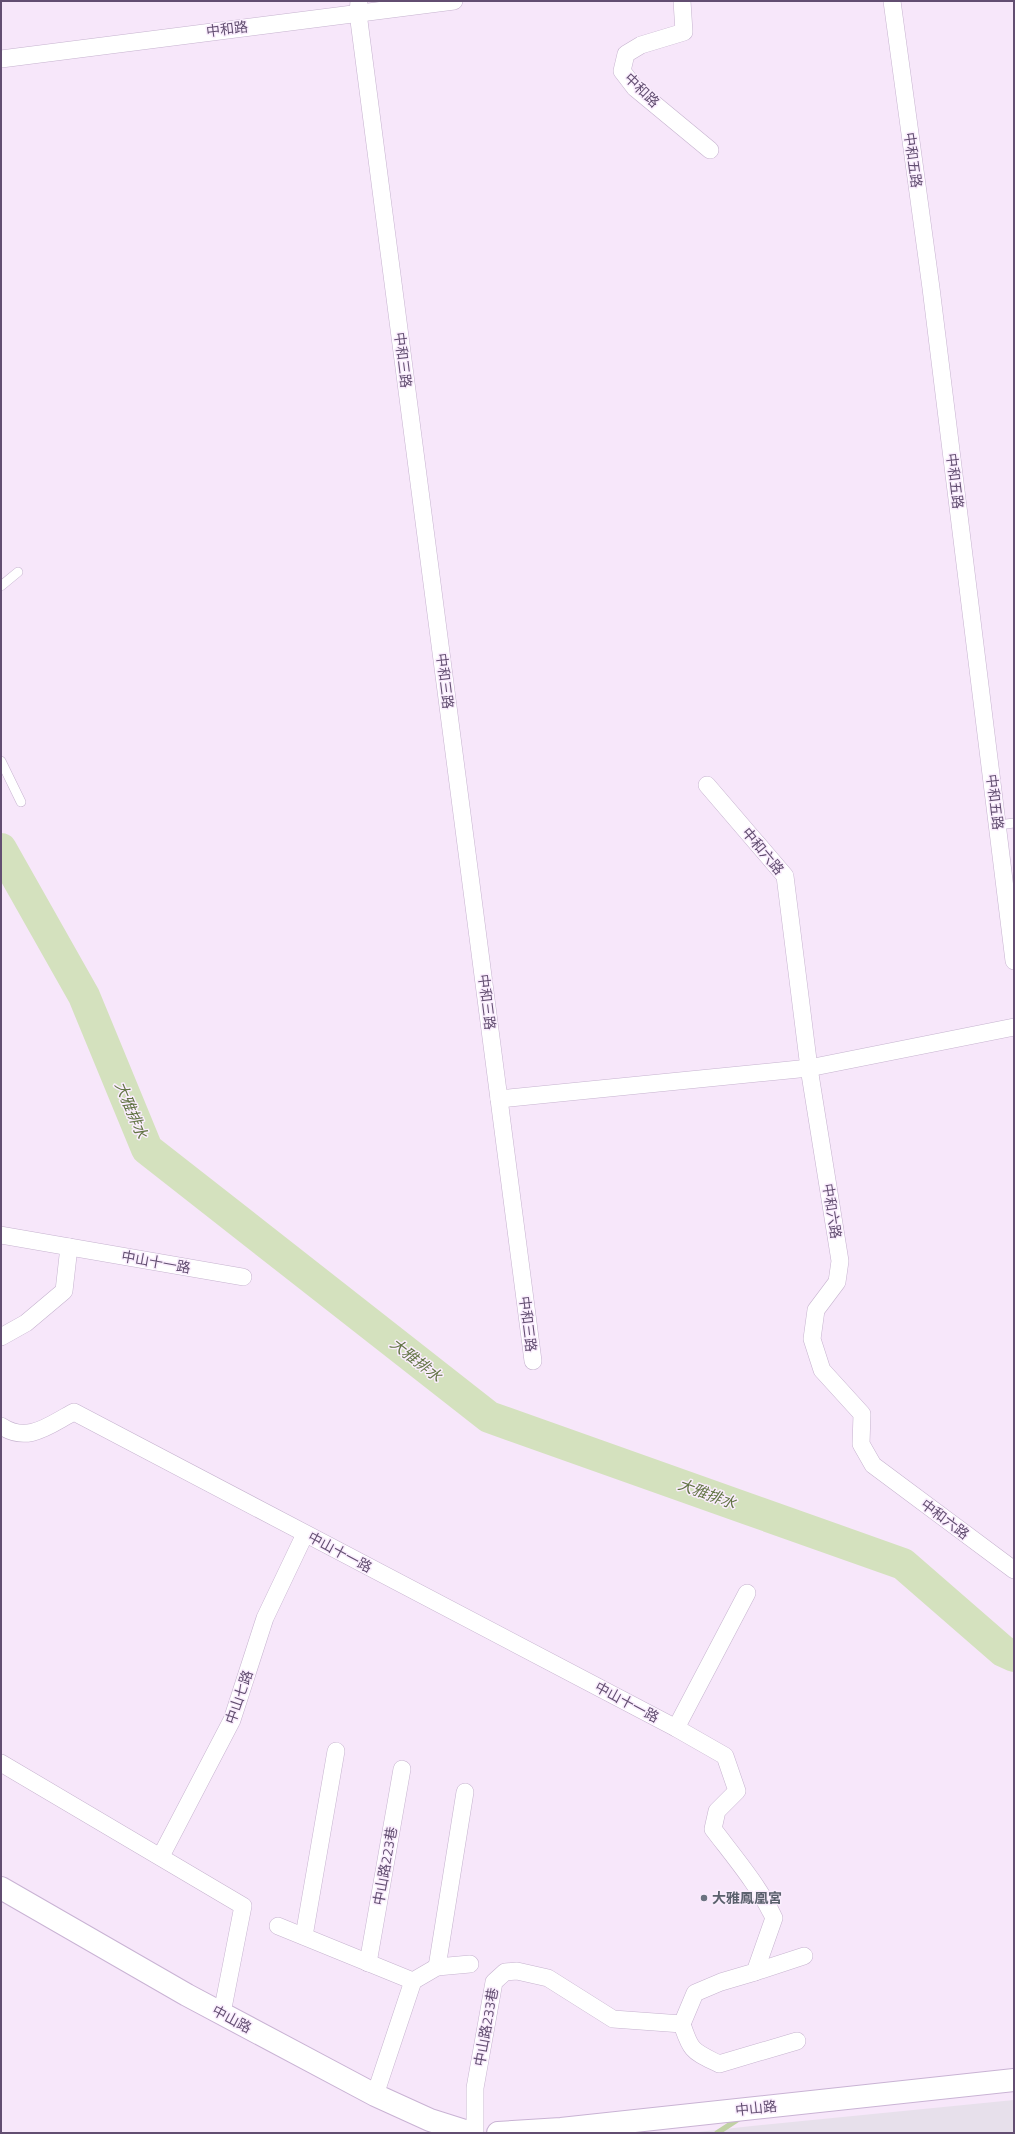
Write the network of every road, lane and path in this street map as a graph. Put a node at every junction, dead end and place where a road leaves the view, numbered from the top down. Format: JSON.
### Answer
{"nodes":[{"id":1,"x":454,"y":1,"type":"edge"},
{"id":2,"x":682,"y":1,"type":"edge"},
{"id":3,"x":892,"y":1,"type":"edge"},
{"id":4,"x":358,"y":7,"type":"edge"},
{"id":5,"x":1,"y":59,"type":"edge"},
{"id":6,"x":710,"y":150,"type":"dead end"},
{"id":7,"x":18,"y":572,"type":"dead end"},
{"id":8,"x":1,"y":586,"type":"edge"},
{"id":9,"x":1,"y":761,"type":"edge"},
{"id":10,"x":707,"y":785,"type":"dead end"},
{"id":11,"x":21,"y":802,"type":"dead end"},
{"id":12,"x":1006,"y":824,"type":"edge"},
{"id":13,"x":1014,"y":961,"type":"edge"},
{"id":14,"x":1014,"y":1027,"type":"edge"},
{"id":15,"x":809,"y":1068,"type":"junction"},
{"id":16,"x":499,"y":1099,"type":"junction"},
{"id":17,"x":1,"y":1235,"type":"edge"},
{"id":18,"x":69,"y":1247,"type":"junction"},
{"id":19,"x":244,"y":1277,"type":"dead end"},
{"id":20,"x":1,"y":1337,"type":"edge"},
{"id":21,"x":533,"y":1361,"type":"dead end"},
{"id":22,"x":1,"y":1426,"type":"edge"},
{"id":23,"x":305,"y":1534,"type":"junction"},
{"id":24,"x":1014,"y":1570,"type":"edge"},
{"id":25,"x":747,"y":1593,"type":"dead end"},
{"id":26,"x":676,"y":1728,"type":"junction"},
{"id":27,"x":336,"y":1751,"type":"dead end"},
{"id":28,"x":1,"y":1763,"type":"edge"},
{"id":29,"x":402,"y":1769,"type":"dead end"},
{"id":30,"x":465,"y":1792,"type":"dead end"},
{"id":31,"x":161,"y":1856,"type":"junction"},
{"id":32,"x":1,"y":1888,"type":"edge"},
{"id":33,"x":278,"y":1926,"type":"dead end"},
{"id":34,"x":304,"y":1936,"type":"junction"},
{"id":35,"x":804,"y":1956,"type":"dead end"},
{"id":36,"x":368,"y":1962,"type":"junction"},
{"id":37,"x":470,"y":1964,"type":"dead end"},
{"id":38,"x":437,"y":1967,"type":"junction"},
{"id":39,"x":755,"y":1972,"type":"junction"},
{"id":40,"x":413,"y":1981,"type":"junction"},
{"id":41,"x":222,"y":2014,"type":"junction"},
{"id":42,"x":682,"y":2024,"type":"junction"},
{"id":43,"x":797,"y":2041,"type":"dead end"},
{"id":44,"x":1014,"y":2080,"type":"edge"},
{"id":45,"x":375,"y":2095,"type":"junction"},
{"id":46,"x":471,"y":2133,"type":"edge"},
{"id":47,"x":475,"y":2133,"type":"edge"},
{"id":48,"x":498,"y":2133,"type":"edge"}],
"edges":[{"from":1,"to":4,"type":"street","name":"中和路"},
{"from":2,"to":6,"type":"street","name":"中和路"},
{"from":3,"to":12,"type":"street","name":"中和五路"},
{"from":4,"to":5,"type":"street","name":"中和路"},
{"from":4,"to":16,"type":"street","name":"中和三路"},
{"from":7,"to":8,"type":"lane"},
{"from":9,"to":11,"type":"lane"},
{"from":10,"to":15,"type":"street","name":"中和六路"},
{"from":12,"to":13,"type":"street","name":"中和五路"},
{"from":14,"to":15,"type":"street"},
{"from":15,"to":16,"type":"street"},
{"from":15,"to":24,"type":"street","name":"中和六路"},
{"from":16,"to":21,"type":"street","name":"中和三路"},
{"from":17,"to":18,"type":"street","name":"中山十一路"},
{"from":18,"to":19,"type":"street","name":"中山十一路"},
{"from":18,"to":20,"type":"street"},
{"from":22,"to":23,"type":"street","name":"中山十一路"},
{"from":23,"to":26,"type":"street","name":"中山十一路"},
{"from":23,"to":31,"type":"street","name":"中山七路"},
{"from":25,"to":26,"type":"street","name":"中山十一路"},
{"from":26,"to":39,"type":"street","name":"中山十一路"},
{"from":27,"to":34,"type":"street"},
{"from":28,"to":31,"type":"street"},
{"from":29,"to":36,"type":"street","name":"中山路223巷"},
{"from":30,"to":38,"type":"street"},
{"from":31,"to":41,"type":"street"},
{"from":32,"to":41,"type":"main road","name":"中山路"},
{"from":33,"to":34,"type":"street"},
{"from":34,"to":36,"type":"street"},
{"from":35,"to":39,"type":"street"},
{"from":36,"to":40,"type":"street"},
{"from":37,"to":38,"type":"street"},
{"from":38,"to":40,"type":"street"},
{"from":39,"to":42,"type":"street"},
{"from":40,"to":45,"type":"street"},
{"from":41,"to":45,"type":"main road","name":"中山路"},
{"from":42,"to":43,"type":"street"},
{"from":42,"to":47,"type":"street","name":"中山路233巷"},
{"from":44,"to":48,"type":"main road","name":"中山路"},
{"from":45,"to":46,"type":"main road","name":"中山路"}]}
